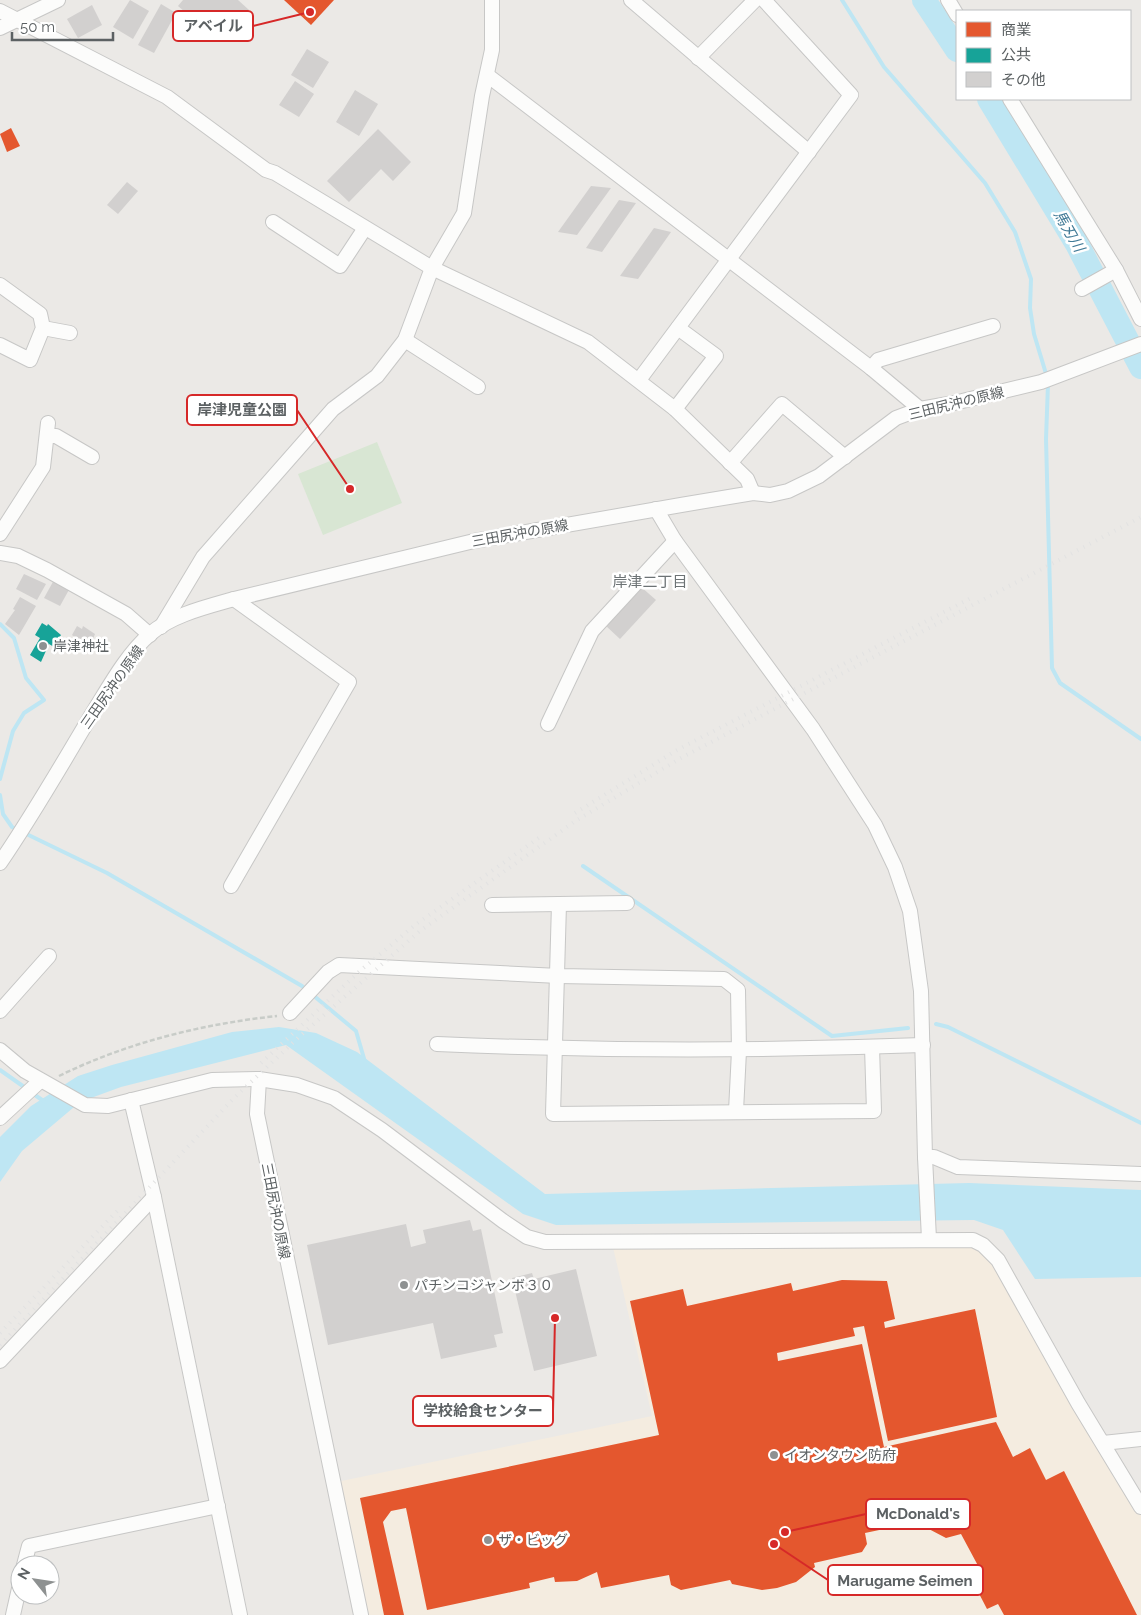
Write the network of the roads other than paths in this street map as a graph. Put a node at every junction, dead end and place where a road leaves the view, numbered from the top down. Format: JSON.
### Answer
{"nodes":[{"id":1,"x":58,"y":0,"type":"edge"},
{"id":2,"x":492,"y":0,"type":"edge"},
{"id":3,"x":631,"y":0,"type":"edge"},
{"id":4,"x":755,"y":0,"type":"edge"},
{"id":5,"x":764,"y":0,"type":"edge"},
{"id":6,"x":948,"y":0,"type":"edge"},
{"id":7,"x":0,"y":11,"type":"edge"},
{"id":8,"x":956,"y":13,"type":"edge"},
{"id":9,"x":16,"y":20,"type":"junction"},
{"id":10,"x":0,"y":28,"type":"edge"},
{"id":11,"x":698,"y":58,"type":"junction"},
{"id":12,"x":487,"y":75,"type":"junction"},
{"id":13,"x":1011,"y":100,"type":"edge"},
{"id":14,"x":809,"y":152,"type":"junction"},
{"id":15,"x":273,"y":222,"type":"dead end"},
{"id":16,"x":365,"y":228,"type":"junction"},
{"id":17,"x":729,"y":260,"type":"junction"},
{"id":18,"x":432,"y":268,"type":"junction"},
{"id":19,"x":1113,"y":272,"type":"junction"},
{"id":20,"x":0,"y":285,"type":"edge"},
{"id":21,"x":1084,"y":288,"type":"dead end"},
{"id":22,"x":1141,"y":319,"type":"edge"},
{"id":23,"x":993,"y":326,"type":"dead end"},
{"id":24,"x":44,"y":328,"type":"junction"},
{"id":25,"x":678,"y":328,"type":"junction"},
{"id":26,"x":70,"y":333,"type":"dead end"},
{"id":27,"x":405,"y":340,"type":"junction"},
{"id":28,"x":1141,"y":344,"type":"edge"},
{"id":29,"x":0,"y":345,"type":"edge"},
{"id":30,"x":871,"y":368,"type":"junction"},
{"id":31,"x":639,"y":380,"type":"junction"},
{"id":32,"x":478,"y":387,"type":"dead end"},
{"id":33,"x":675,"y":409,"type":"junction"},
{"id":34,"x":920,"y":409,"type":"junction"},
{"id":35,"x":845,"y":457,"type":"junction"},
{"id":36,"x":92,"y":458,"type":"dead end"},
{"id":37,"x":730,"y":463,"type":"junction"},
{"id":38,"x":753,"y":493,"type":"junction"},
{"id":39,"x":656,"y":509,"type":"junction"},
{"id":40,"x":0,"y":534,"type":"edge"},
{"id":41,"x":675,"y":541,"type":"junction"},
{"id":42,"x":0,"y":553,"type":"edge"},
{"id":43,"x":234,"y":599,"type":"junction"},
{"id":44,"x":155,"y":631,"type":"junction"},
{"id":45,"x":548,"y":724,"type":"dead end"},
{"id":46,"x":1,"y":859,"type":"edge"},
{"id":47,"x":231,"y":886,"type":"dead end"},
{"id":48,"x":627,"y":903,"type":"dead end"},
{"id":49,"x":559,"y":904,"type":"junction"},
{"id":50,"x":492,"y":905,"type":"dead end"},
{"id":51,"x":49,"y":956,"type":"dead end"},
{"id":52,"x":559,"y":976,"type":"junction"},
{"id":53,"x":0,"y":1011,"type":"edge"},
{"id":54,"x":290,"y":1013,"type":"road end"},
{"id":55,"x":437,"y":1044,"type":"dead end"},
{"id":56,"x":923,"y":1045,"type":"junction"},
{"id":57,"x":872,"y":1047,"type":"junction"},
{"id":58,"x":556,"y":1049,"type":"junction"},
{"id":59,"x":0,"y":1050,"type":"edge"},
{"id":60,"x":738,"y":1050,"type":"junction"},
{"id":61,"x":259,"y":1079,"type":"junction"},
{"id":62,"x":45,"y":1084,"type":"junction"},
{"id":63,"x":131,"y":1100,"type":"junction"},
{"id":64,"x":736,"y":1111,"type":"junction"},
{"id":65,"x":0,"y":1118,"type":"edge"},
{"id":66,"x":925,"y":1162,"type":"junction"},
{"id":67,"x":1141,"y":1174,"type":"edge"},
{"id":68,"x":154,"y":1198,"type":"junction"},
{"id":69,"x":929,"y":1233,"type":"junction"},
{"id":70,"x":0,"y":1361,"type":"edge"},
{"id":71,"x":1141,"y":1439,"type":"edge"},
{"id":72,"x":1103,"y":1443,"type":"junction"},
{"id":73,"x":218,"y":1506,"type":"junction"},
{"id":74,"x":1141,"y":1507,"type":"edge"},
{"id":75,"x":27,"y":1555,"type":"edge"},
{"id":76,"x":240,"y":1615,"type":"edge"},
{"id":77,"x":361,"y":1615,"type":"edge"}],
"edges":[{"from":1,"to":9,"type":"street"},
{"from":2,"to":12,"type":"street"},
{"from":3,"to":11,"type":"street"},
{"from":4,"to":11,"type":"street"},
{"from":5,"to":14,"type":"street"},
{"from":6,"to":8,"type":"street"},
{"from":7,"to":9,"type":"street"},
{"from":9,"to":10,"type":"street"},
{"from":9,"to":16,"type":"street"},
{"from":11,"to":14,"type":"street"},
{"from":12,"to":17,"type":"street"},
{"from":12,"to":18,"type":"street"},
{"from":13,"to":19,"type":"street"},
{"from":14,"to":17,"type":"street"},
{"from":15,"to":16,"type":"street"},
{"from":16,"to":18,"type":"street"},
{"from":17,"to":25,"type":"street"},
{"from":17,"to":30,"type":"street"},
{"from":18,"to":27,"type":"street"},
{"from":18,"to":31,"type":"street"},
{"from":19,"to":21,"type":"street"},
{"from":19,"to":22,"type":"street"},
{"from":20,"to":24,"type":"street"},
{"from":23,"to":30,"type":"street"},
{"from":24,"to":26,"type":"street"},
{"from":24,"to":29,"type":"street"},
{"from":25,"to":31,"type":"street"},
{"from":25,"to":33,"type":"street"},
{"from":27,"to":32,"type":"street"},
{"from":27,"to":44,"type":"street"},
{"from":28,"to":34,"type":"street","name":"三田尻沖の原線"},
{"from":30,"to":34,"type":"street"},
{"from":31,"to":33,"type":"street"},
{"from":33,"to":37,"type":"street"},
{"from":34,"to":35,"type":"street","name":"三田尻沖の原線"},
{"from":35,"to":37,"type":"street"},
{"from":35,"to":38,"type":"street","name":"三田尻沖の原線"},
{"from":36,"to":40,"type":"street"},
{"from":37,"to":38,"type":"street"},
{"from":38,"to":39,"type":"street","name":"三田尻沖の原線"},
{"from":39,"to":41,"type":"street"},
{"from":39,"to":43,"type":"street","name":"三田尻沖の原線"},
{"from":41,"to":45,"type":"street"},
{"from":41,"to":56,"type":"street"},
{"from":42,"to":44,"type":"street"},
{"from":43,"to":44,"type":"street","name":"三田尻沖の原線"},
{"from":43,"to":47,"type":"street"},
{"from":44,"to":46,"type":"street","name":"三田尻沖の原線"},
{"from":48,"to":49,"type":"street"},
{"from":49,"to":50,"type":"street"},
{"from":49,"to":52,"type":"street"},
{"from":51,"to":53,"type":"street"},
{"from":52,"to":54,"type":"street"},
{"from":52,"to":58,"type":"street"},
{"from":52,"to":60,"type":"street"},
{"from":55,"to":58,"type":"street"},
{"from":56,"to":57,"type":"street"},
{"from":56,"to":66,"type":"street"},
{"from":57,"to":60,"type":"street"},
{"from":57,"to":64,"type":"street"},
{"from":58,"to":60,"type":"street"},
{"from":58,"to":64,"type":"street"},
{"from":59,"to":62,"type":"street"},
{"from":60,"to":64,"type":"street"},
{"from":61,"to":63,"type":"street"},
{"from":61,"to":69,"type":"street"},
{"from":61,"to":77,"type":"street","name":"三田尻沖の原線"},
{"from":62,"to":63,"type":"street"},
{"from":62,"to":65,"type":"street"},
{"from":63,"to":68,"type":"street"},
{"from":66,"to":67,"type":"street"},
{"from":66,"to":69,"type":"street"},
{"from":68,"to":70,"type":"street"},
{"from":68,"to":73,"type":"street"},
{"from":69,"to":72,"type":"street"},
{"from":71,"to":72,"type":"street"},
{"from":72,"to":74,"type":"street"},
{"from":73,"to":75,"type":"street"},
{"from":73,"to":76,"type":"street"}]}
